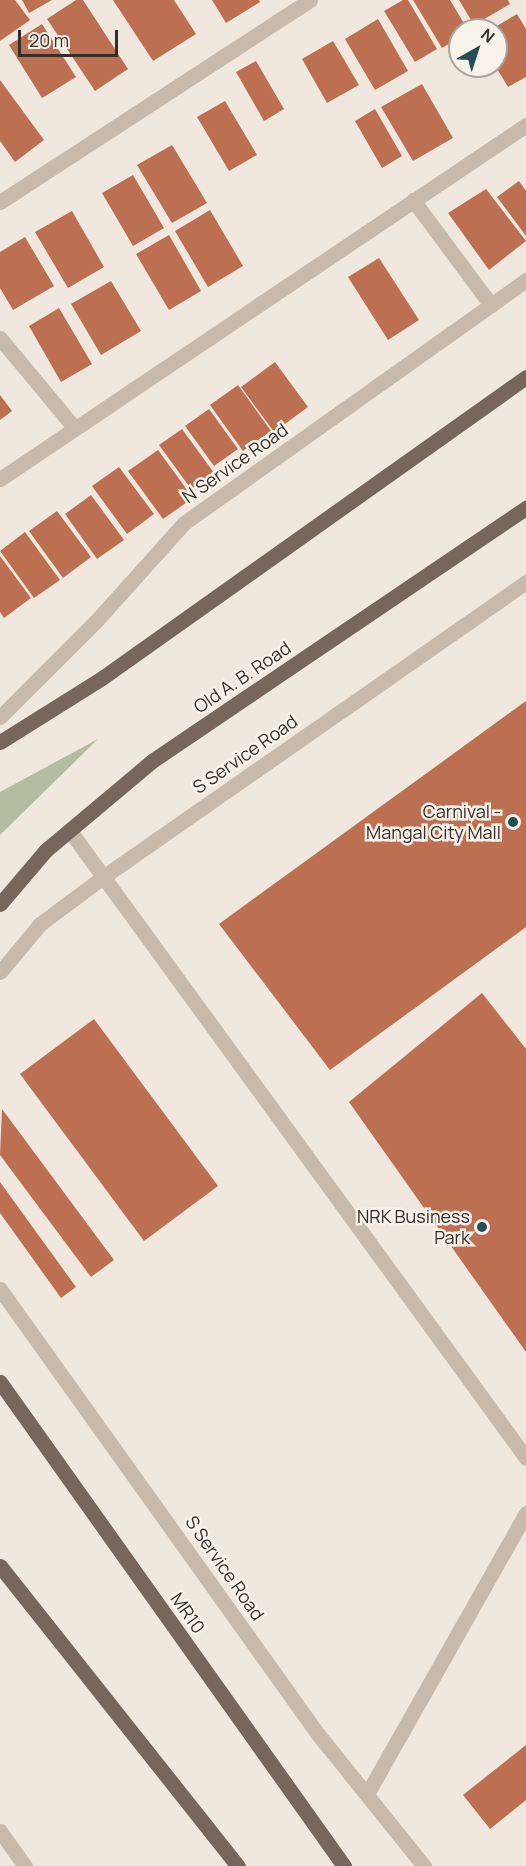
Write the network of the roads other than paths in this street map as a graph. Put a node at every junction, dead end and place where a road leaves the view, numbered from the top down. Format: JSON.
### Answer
{"nodes":[{"id":1,"x":310,"y":0,"type":"edge"},
{"id":2,"x":526,"y":125,"type":"edge"},
{"id":3,"x":413,"y":200,"type":"junction"},
{"id":4,"x":0,"y":202,"type":"edge"},
{"id":5,"x":526,"y":280,"type":"edge"},
{"id":6,"x":491,"y":305,"type":"junction"},
{"id":7,"x":0,"y":338,"type":"edge"},
{"id":8,"x":526,"y":377,"type":"edge"},
{"id":9,"x":74,"y":427,"type":"junction"},
{"id":10,"x":0,"y":479,"type":"edge"},
{"id":11,"x":526,"y":508,"type":"edge"},
{"id":12,"x":526,"y":582,"type":"edge"},
{"id":13,"x":0,"y":717,"type":"edge"},
{"id":14,"x":0,"y":742,"type":"edge"},
{"id":15,"x":70,"y":831,"type":"junction"},
{"id":16,"x":103,"y":877,"type":"junction"},
{"id":17,"x":0,"y":904,"type":"edge"},
{"id":18,"x":0,"y":972,"type":"edge"},
{"id":19,"x":0,"y":1289,"type":"edge"},
{"id":20,"x":0,"y":1382,"type":"edge"},
{"id":21,"x":526,"y":1458,"type":"edge"},
{"id":22,"x":526,"y":1513,"type":"edge"},
{"id":23,"x":0,"y":1566,"type":"edge"},
{"id":24,"x":367,"y":1794,"type":"junction"},
{"id":25,"x":0,"y":1831,"type":"edge"},
{"id":26,"x":25,"y":1866,"type":"edge"},
{"id":27,"x":238,"y":1866,"type":"edge"},
{"id":28,"x":344,"y":1866,"type":"edge"},
{"id":29,"x":424,"y":1866,"type":"edge"}],
"edges":[{"from":1,"to":4,"type":"street"},
{"from":2,"to":3,"type":"street"},
{"from":3,"to":6,"type":"street"},
{"from":3,"to":9,"type":"street"},
{"from":5,"to":6,"type":"street","name":"N Service Road"},
{"from":6,"to":13,"type":"street","name":"N Service Road"},
{"from":7,"to":9,"type":"street"},
{"from":8,"to":14,"type":"main road"},
{"from":9,"to":10,"type":"street"},
{"from":11,"to":15,"type":"main road","name":"Old A. B. Road"},
{"from":12,"to":16,"type":"street","name":"S Service Road"},
{"from":15,"to":16,"type":"street"},
{"from":15,"to":17,"type":"main road","name":"Old A. B. Road"},
{"from":16,"to":18,"type":"street","name":"S Service Road"},
{"from":16,"to":21,"type":"street"},
{"from":19,"to":24,"type":"street","name":"S Service Road"},
{"from":20,"to":28,"type":"main road","name":"MR10"},
{"from":22,"to":24,"type":"street"},
{"from":23,"to":27,"type":"main road"},
{"from":24,"to":29,"type":"street","name":"S Service Road"},
{"from":25,"to":26,"type":"street"}]}
